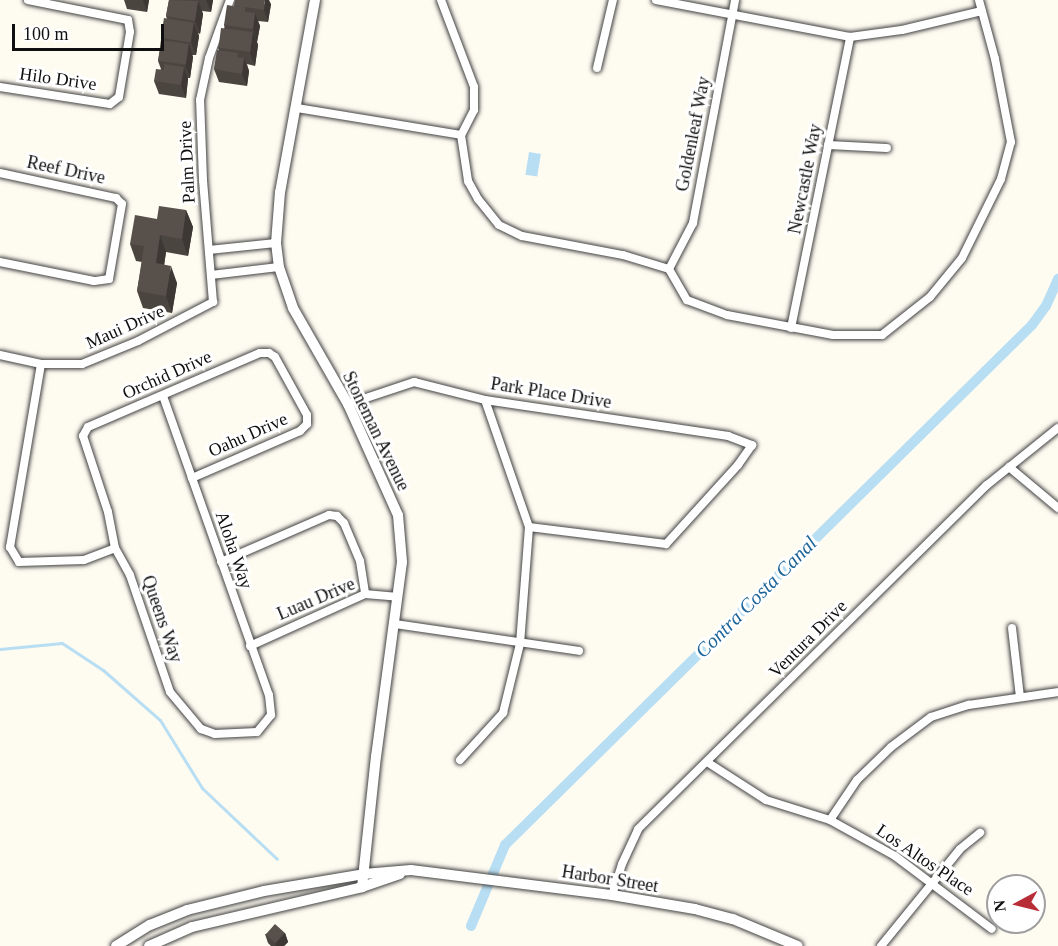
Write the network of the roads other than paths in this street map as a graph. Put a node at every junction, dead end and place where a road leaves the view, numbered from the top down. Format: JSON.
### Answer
{"nodes":[{"id":1,"x":28,"y":0,"type":"edge"},
{"id":2,"x":230,"y":0,"type":"edge"},
{"id":3,"x":315,"y":0,"type":"edge"},
{"id":4,"x":441,"y":0,"type":"edge"},
{"id":5,"x":613,"y":0,"type":"edge"},
{"id":6,"x":656,"y":0,"type":"edge"},
{"id":7,"x":735,"y":0,"type":"edge"},
{"id":8,"x":980,"y":0,"type":"edge"},
{"id":9,"x":982,"y":11,"type":"junction"},
{"id":10,"x":732,"y":13,"type":"junction"},
{"id":11,"x":850,"y":37,"type":"junction"},
{"id":12,"x":597,"y":68,"type":"dead end"},
{"id":13,"x":0,"y":87,"type":"edge"},
{"id":14,"x":297,"y":108,"type":"junction"},
{"id":15,"x":461,"y":135,"type":"junction"},
{"id":16,"x":828,"y":145,"type":"junction"},
{"id":17,"x":886,"y":147,"type":"dead end"},
{"id":18,"x":0,"y":174,"type":"edge"},
{"id":19,"x":276,"y":243,"type":"junction"},
{"id":20,"x":209,"y":250,"type":"junction"},
{"id":21,"x":0,"y":262,"type":"edge"},
{"id":22,"x":279,"y":267,"type":"junction"},
{"id":23,"x":669,"y":269,"type":"junction"},
{"id":24,"x":211,"y":275,"type":"junction"},
{"id":25,"x":191,"y":315,"type":"joint"},
{"id":26,"x":791,"y":328,"type":"junction"},
{"id":27,"x":269,"y":353,"type":"joint"},
{"id":28,"x":0,"y":355,"type":"edge"},
{"id":29,"x":41,"y":364,"type":"junction"},
{"id":30,"x":163,"y":396,"type":"junction"},
{"id":31,"x":484,"y":400,"type":"junction"},
{"id":32,"x":348,"y":404,"type":"junction"},
{"id":33,"x":1058,"y":428,"type":"edge"},
{"id":34,"x":83,"y":436,"type":"joint"},
{"id":35,"x":1009,"y":467,"type":"junction"},
{"id":36,"x":192,"y":478,"type":"junction"},
{"id":37,"x":1058,"y":508,"type":"edge"},
{"id":38,"x":529,"y":527,"type":"junction"},
{"id":39,"x":115,"y":548,"type":"junction"},
{"id":40,"x":220,"y":562,"type":"junction"},
{"id":41,"x":365,"y":594,"type":"junction"},
{"id":42,"x":398,"y":597,"type":"junction"},
{"id":43,"x":395,"y":624,"type":"junction"},
{"id":44,"x":1012,"y":628,"type":"dead end"},
{"id":45,"x":520,"y":644,"type":"junction"},
{"id":46,"x":250,"y":646,"type":"junction"},
{"id":47,"x":579,"y":651,"type":"dead end"},
{"id":48,"x":1058,"y":692,"type":"edge"},
{"id":49,"x":1020,"y":696,"type":"junction"},
{"id":50,"x":271,"y":715,"type":"joint"},
{"id":51,"x":460,"y":760,"type":"dead end"},
{"id":52,"x":707,"y":762,"type":"junction"},
{"id":53,"x":830,"y":820,"type":"junction"},
{"id":54,"x":980,"y":833,"type":"dead end"},
{"id":55,"x":411,"y":870,"type":"junction"},
{"id":56,"x":364,"y":874,"type":"junction"},
{"id":57,"x":932,"y":882,"type":"junction"},
{"id":58,"x":362,"y":887,"type":"junction"},
{"id":59,"x":612,"y":896,"type":"junction"},
{"id":60,"x":986,"y":924,"type":"edge"},
{"id":61,"x":116,"y":946,"type":"edge"},
{"id":62,"x":149,"y":946,"type":"edge"},
{"id":63,"x":798,"y":946,"type":"edge"},
{"id":64,"x":880,"y":946,"type":"edge"}],
"edges":[{"from":1,"to":13,"type":"street","name":"Hilo Drive"},
{"from":2,"to":20,"type":"street","name":"Palm Drive"},
{"from":3,"to":14,"type":"street","name":"Stoneman Avenue"},
{"from":4,"to":15,"type":"street"},
{"from":5,"to":12,"type":"street"},
{"from":6,"to":10,"type":"street"},
{"from":7,"to":10,"type":"street","name":"Goldenleaf Way"},
{"from":8,"to":9,"type":"street"},
{"from":9,"to":11,"type":"street"},
{"from":9,"to":26,"type":"street"},
{"from":10,"to":11,"type":"street"},
{"from":10,"to":23,"type":"street","name":"Goldenleaf Way"},
{"from":11,"to":16,"type":"street","name":"Newcastle Way"},
{"from":14,"to":15,"type":"street"},
{"from":14,"to":19,"type":"street","name":"Stoneman Avenue"},
{"from":15,"to":23,"type":"street"},
{"from":16,"to":17,"type":"street"},
{"from":16,"to":26,"type":"street","name":"Newcastle Way"},
{"from":18,"to":21,"type":"street","name":"Reef Drive"},
{"from":19,"to":20,"type":"street"},
{"from":19,"to":22,"type":"street","name":"Stoneman Avenue"},
{"from":20,"to":24,"type":"street","name":"Palm Drive"},
{"from":22,"to":24,"type":"street"},
{"from":22,"to":32,"type":"street","name":"Stoneman Avenue"},
{"from":23,"to":26,"type":"street"},
{"from":24,"to":25,"type":"street","name":"Palm Drive"},
{"from":25,"to":29,"type":"street","name":"Maui Drive"},
{"from":27,"to":30,"type":"street","name":"Orchid Drive"},
{"from":27,"to":36,"type":"street","name":"Oahu Drive"},
{"from":28,"to":29,"type":"street","name":"Maui Drive"},
{"from":29,"to":39,"type":"street"},
{"from":30,"to":34,"type":"street","name":"Orchid Drive"},
{"from":30,"to":36,"type":"street","name":"Aloha Way"},
{"from":31,"to":32,"type":"street","name":"Park Place Drive"},
{"from":31,"to":38,"type":"street"},
{"from":31,"to":38,"type":"street","name":"Park Place Drive"},
{"from":32,"to":42,"type":"street","name":"Stoneman Avenue"},
{"from":33,"to":35,"type":"street","name":"Ventura Drive"},
{"from":34,"to":39,"type":"street","name":"Queens Way"},
{"from":35,"to":37,"type":"street"},
{"from":35,"to":52,"type":"street","name":"Ventura Drive"},
{"from":36,"to":40,"type":"street","name":"Aloha Way"},
{"from":38,"to":45,"type":"street"},
{"from":39,"to":50,"type":"street","name":"Queens Way"},
{"from":40,"to":41,"type":"street"},
{"from":40,"to":46,"type":"street","name":"Aloha Way"},
{"from":41,"to":42,"type":"street","name":"Luau Drive"},
{"from":41,"to":46,"type":"street","name":"Luau Drive"},
{"from":42,"to":43,"type":"street","name":"Stoneman Avenue"},
{"from":43,"to":45,"type":"street"},
{"from":43,"to":56,"type":"street","name":"Stoneman Avenue"},
{"from":44,"to":49,"type":"street"},
{"from":45,"to":47,"type":"street"},
{"from":45,"to":51,"type":"street"},
{"from":46,"to":50,"type":"street","name":"Aloha Way"},
{"from":48,"to":49,"type":"street"},
{"from":49,"to":53,"type":"street"},
{"from":52,"to":53,"type":"street","name":"Los Altos Place"},
{"from":52,"to":59,"type":"street","name":"Ventura Drive"},
{"from":53,"to":57,"type":"street","name":"Los Altos Place"},
{"from":54,"to":57,"type":"street"},
{"from":55,"to":56,"type":"street","name":"Harbor Street"},
{"from":55,"to":58,"type":"street","name":"Harbor Street"},
{"from":55,"to":59,"type":"street","name":"Harbor Street"},
{"from":56,"to":58,"type":"street","name":"Stoneman Avenue"},
{"from":56,"to":61,"type":"street","name":"Harbor Street"},
{"from":57,"to":60,"type":"street","name":"Los Altos Place"},
{"from":57,"to":64,"type":"street"},
{"from":58,"to":62,"type":"street","name":"Harbor Street"},
{"from":59,"to":63,"type":"street","name":"Harbor Street"}]}
